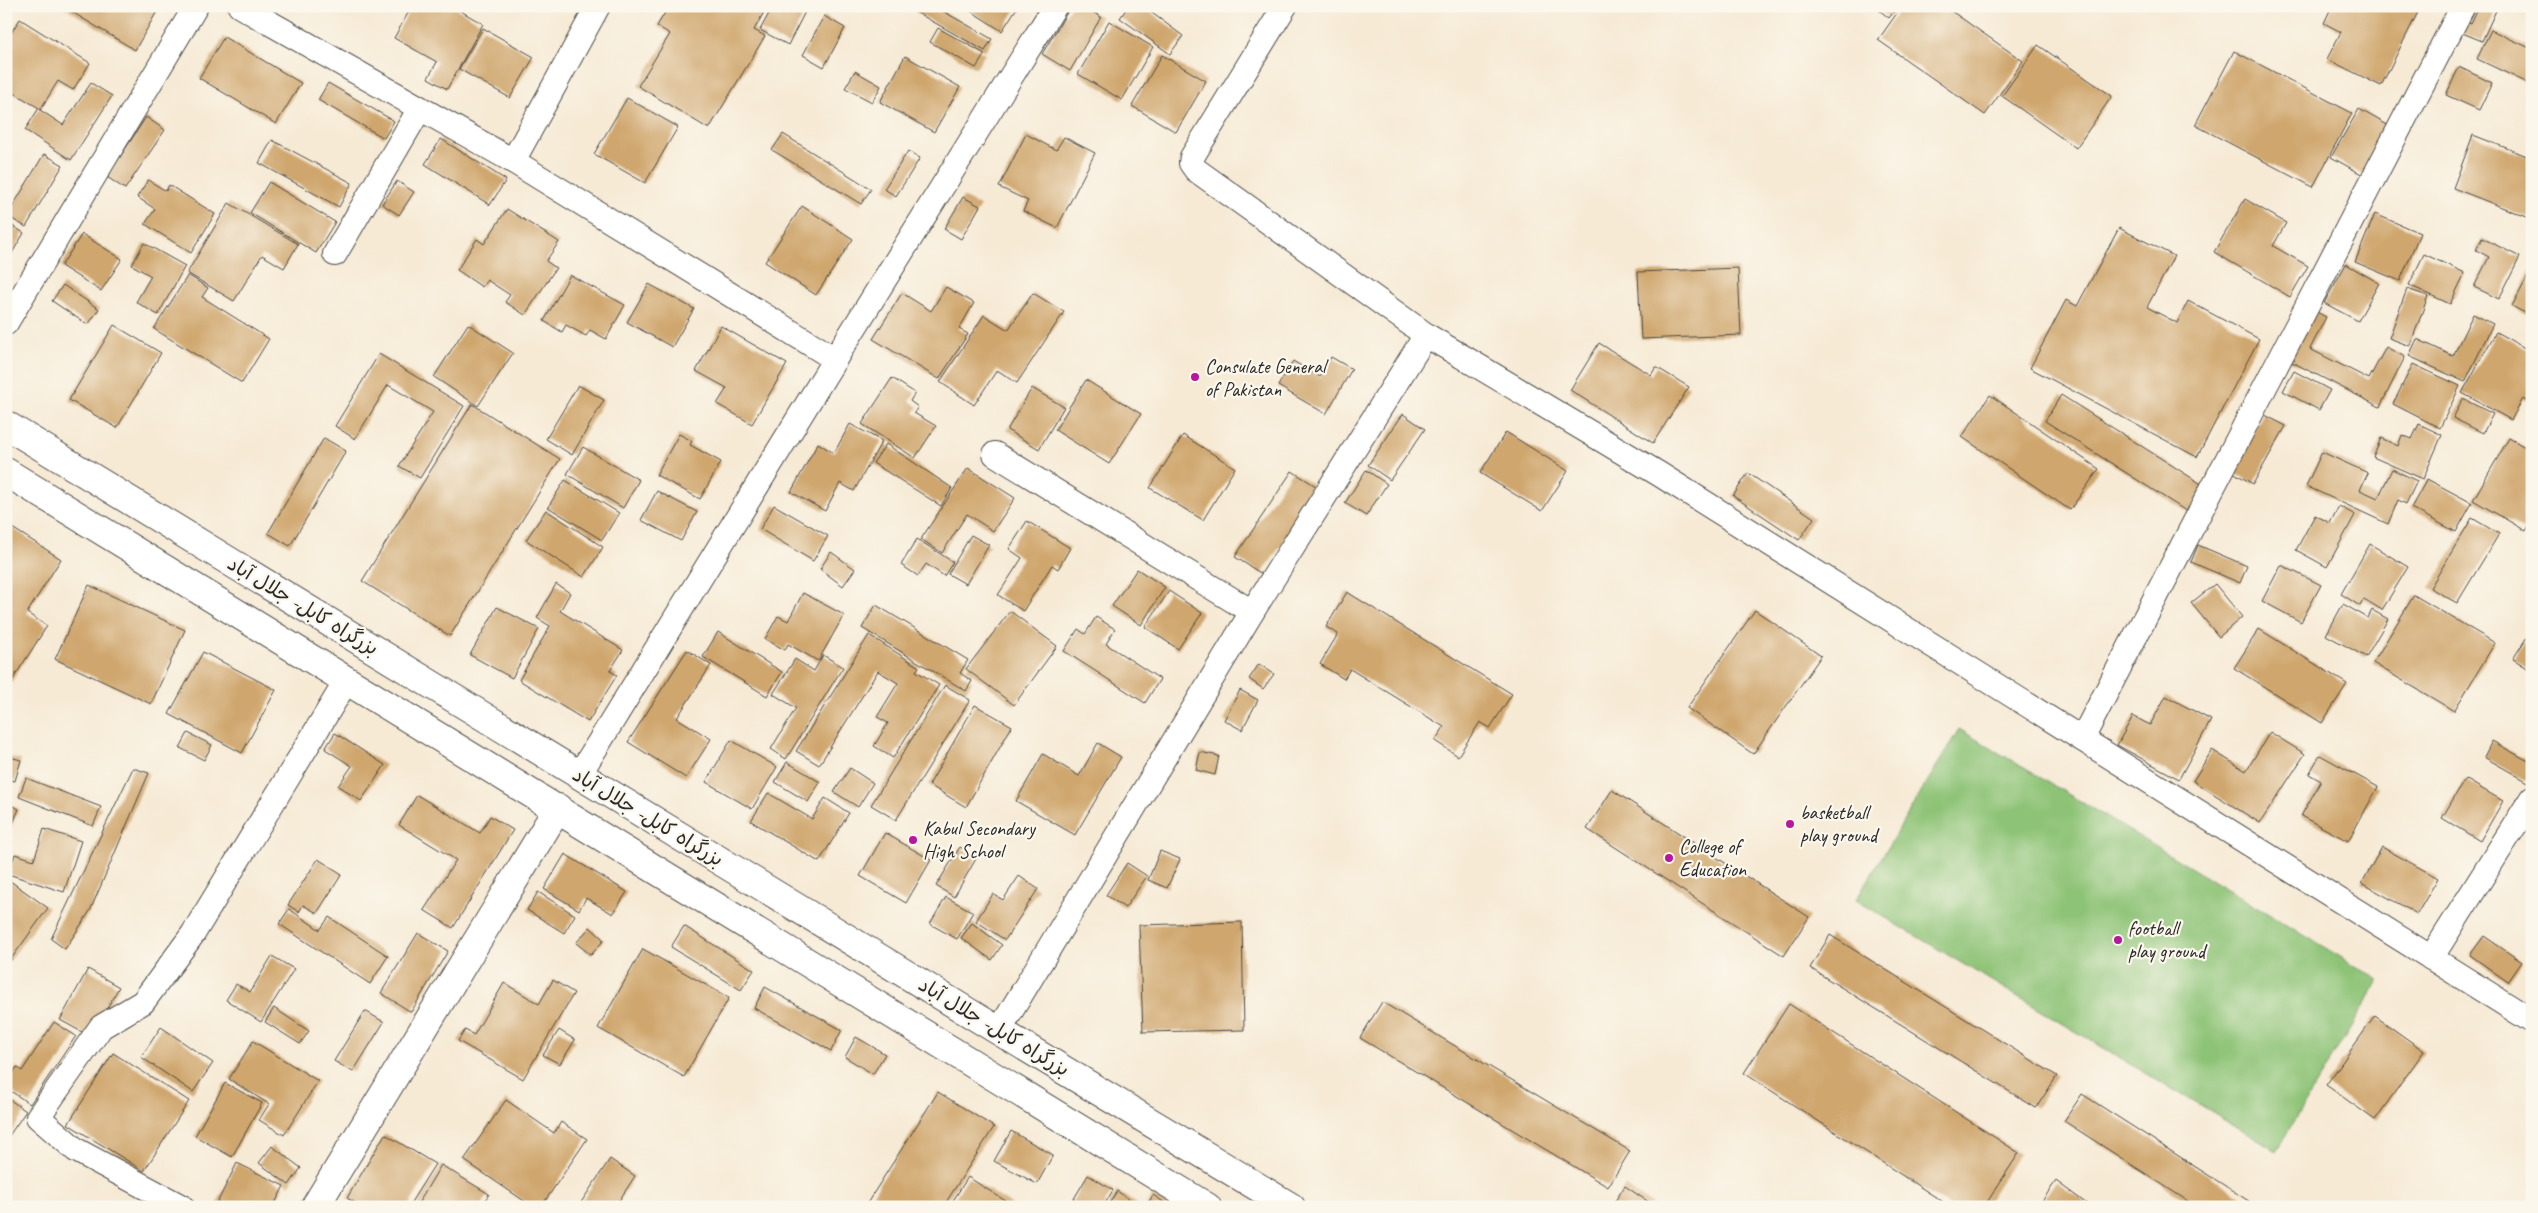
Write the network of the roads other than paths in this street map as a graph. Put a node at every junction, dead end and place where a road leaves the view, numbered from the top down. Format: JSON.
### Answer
{"nodes":[{"id":1,"x":196,"y":6,"type":"edge"},
{"id":2,"x":240,"y":6,"type":"edge"},
{"id":3,"x":598,"y":6,"type":"edge"},
{"id":4,"x":1055,"y":6,"type":"edge"},
{"id":5,"x":1285,"y":6,"type":"edge"},
{"id":6,"x":2463,"y":6,"type":"edge"},
{"id":7,"x":420,"y":110,"type":"junction"},
{"id":8,"x":513,"y":161,"type":"junction"},
{"id":9,"x":335,"y":254,"type":"dead end"},
{"id":10,"x":6,"y":323,"type":"edge"},
{"id":11,"x":1426,"y":335,"type":"junction"},
{"id":12,"x":834,"y":359,"type":"junction"},
{"id":13,"x":6,"y":424,"type":"edge"},
{"id":14,"x":996,"y":454,"type":"dead end"},
{"id":15,"x":6,"y":472,"type":"edge"},
{"id":16,"x":1252,"y":612,"type":"junction"},
{"id":17,"x":347,"y":680,"type":"junction"},
{"id":18,"x":2082,"y":739,"type":"junction"},
{"id":19,"x":579,"y":775,"type":"junction"},
{"id":20,"x":2532,"y":798,"type":"edge"},
{"id":21,"x":558,"y":808,"type":"junction"},
{"id":22,"x":2431,"y":958,"type":"junction"},
{"id":23,"x":2532,"y":1021,"type":"edge"},
{"id":24,"x":1000,"y":1031,"type":"junction"},
{"id":25,"x":182,"y":1207,"type":"edge"},
{"id":26,"x":315,"y":1207,"type":"edge"},
{"id":27,"x":1208,"y":1207,"type":"edge"},
{"id":28,"x":1291,"y":1207,"type":"edge"}],
"edges":[{"from":1,"to":10,"type":"street"},
{"from":2,"to":7,"type":"street"},
{"from":3,"to":8,"type":"street"},
{"from":4,"to":12,"type":"street"},
{"from":5,"to":11,"type":"street"},
{"from":6,"to":18,"type":"street"},
{"from":7,"to":8,"type":"street"},
{"from":7,"to":9,"type":"street"},
{"from":8,"to":12,"type":"street"},
{"from":11,"to":16,"type":"street"},
{"from":11,"to":18,"type":"street"},
{"from":12,"to":19,"type":"street"},
{"from":13,"to":19,"type":"main road","name":"بزرگراه کابل- جلال آباد"},
{"from":14,"to":16,"type":"street"},
{"from":15,"to":17,"type":"main road","name":"بزرگراه کابل- جلال آباد"},
{"from":16,"to":24,"type":"street"},
{"from":17,"to":21,"type":"main road","name":"بزرگراه کابل- جلال آباد"},
{"from":17,"to":25,"type":"street"},
{"from":18,"to":22,"type":"street"},
{"from":19,"to":21,"type":"main road"},
{"from":19,"to":24,"type":"main road","name":"بزرگراه کابل- جلال آباد"},
{"from":20,"to":22,"type":"street"},
{"from":21,"to":26,"type":"main road"},
{"from":21,"to":27,"type":"main road","name":"بزرگراه کابل- جلال آباد"},
{"from":22,"to":23,"type":"street"},
{"from":24,"to":28,"type":"main road","name":"بزرگراه کابل- جلال آباد"}]}
